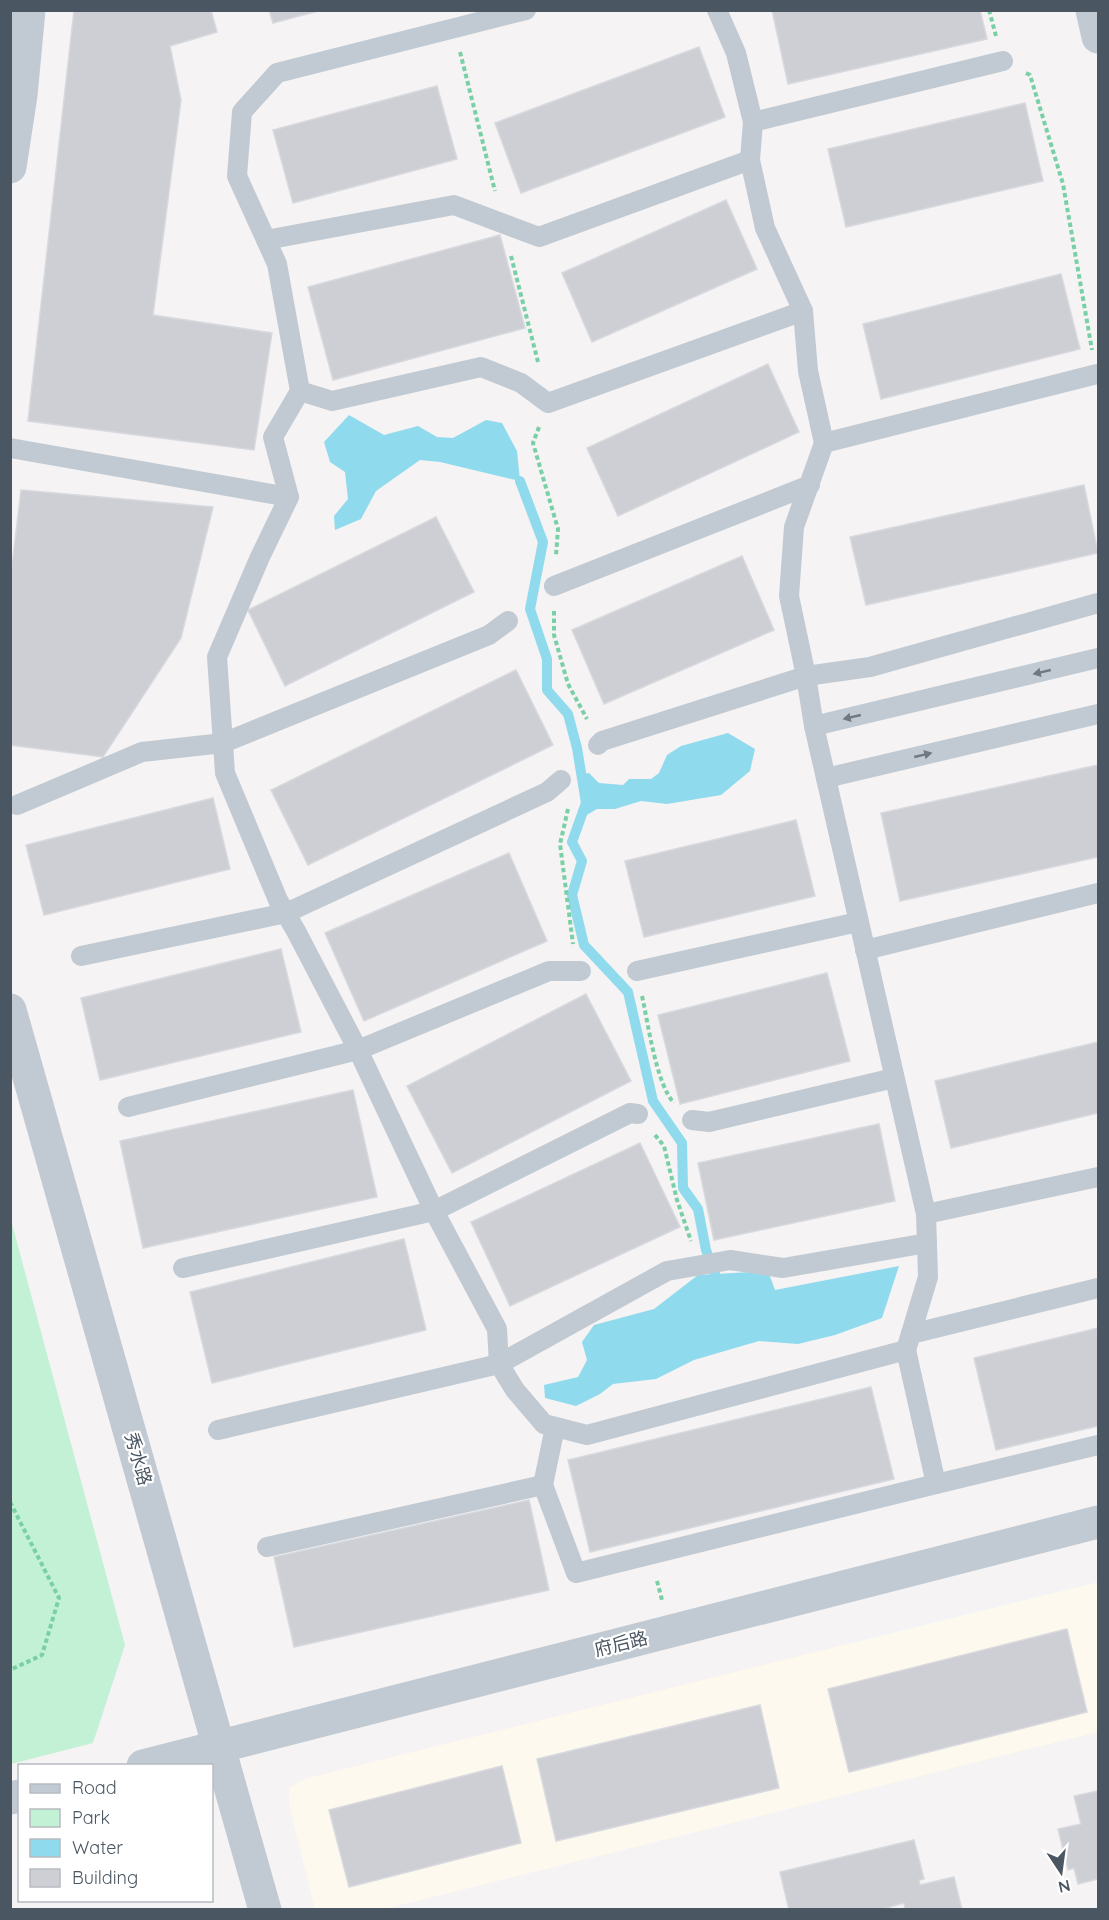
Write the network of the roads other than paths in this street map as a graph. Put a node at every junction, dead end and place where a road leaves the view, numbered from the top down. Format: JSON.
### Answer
{"nodes":[{"id":1,"x":29,"y":10,"type":"edge"},
{"id":2,"x":526,"y":10,"type":"edge"},
{"id":3,"x":717,"y":10,"type":"edge"},
{"id":4,"x":1092,"y":10,"type":"edge"},
{"id":5,"x":1098,"y":37,"type":"edge"},
{"id":6,"x":1003,"y":61,"type":"road end"},
{"id":7,"x":753,"y":122,"type":"junction"},
{"id":8,"x":750,"y":160,"type":"junction"},
{"id":9,"x":10,"y":166,"type":"edge"},
{"id":10,"x":266,"y":240,"type":"junction"},
{"id":11,"x":803,"y":311,"type":"junction"},
{"id":12,"x":1097,"y":374,"type":"road end"},
{"id":13,"x":300,"y":390,"type":"junction"},
{"id":14,"x":824,"y":443,"type":"junction"},
{"id":15,"x":10,"y":448,"type":"edge"},
{"id":16,"x":810,"y":485,"type":"junction"},
{"id":17,"x":289,"y":496,"type":"junction"},
{"id":18,"x":554,"y":586,"type":"road end"},
{"id":19,"x":1098,"y":603,"type":"edge"},
{"id":20,"x":508,"y":621,"type":"dead end"},
{"id":21,"x":1098,"y":658,"type":"edge"},
{"id":22,"x":806,"y":676,"type":"junction"},
{"id":23,"x":1098,"y":714,"type":"edge"},
{"id":24,"x":814,"y":726,"type":"junction"},
{"id":25,"x":223,"y":743,"type":"junction"},
{"id":26,"x":598,"y":745,"type":"road end"},
{"id":27,"x":826,"y":778,"type":"junction"},
{"id":28,"x":561,"y":780,"type":"road end"},
{"id":29,"x":17,"y":805,"type":"dead end"},
{"id":30,"x":1098,"y":893,"type":"edge"},
{"id":31,"x":286,"y":913,"type":"junction"},
{"id":32,"x":858,"y":922,"type":"junction"},
{"id":33,"x":865,"y":950,"type":"junction"},
{"id":34,"x":81,"y":956,"type":"dead end"},
{"id":35,"x":581,"y":971,"type":"road end"},
{"id":36,"x":637,"y":971,"type":"road end"},
{"id":37,"x":10,"y":1010,"type":"edge"},
{"id":38,"x":358,"y":1050,"type":"junction"},
{"id":39,"x":894,"y":1078,"type":"junction"},
{"id":40,"x":128,"y":1107,"type":"dead end"},
{"id":41,"x":638,"y":1114,"type":"road end"},
{"id":42,"x":692,"y":1120,"type":"road end"},
{"id":43,"x":1098,"y":1177,"type":"edge"},
{"id":44,"x":434,"y":1211,"type":"junction"},
{"id":45,"x":926,"y":1214,"type":"junction"},
{"id":46,"x":927,"y":1243,"type":"junction"},
{"id":47,"x":183,"y":1268,"type":"dead end"},
{"id":48,"x":1098,"y":1288,"type":"edge"},
{"id":49,"x":908,"y":1342,"type":"junction"},
{"id":50,"x":499,"y":1364,"type":"junction"},
{"id":51,"x":555,"y":1427,"type":"junction"},
{"id":52,"x":218,"y":1430,"type":"dead end"},
{"id":53,"x":1098,"y":1444,"type":"edge"},
{"id":54,"x":936,"y":1484,"type":"junction"},
{"id":55,"x":543,"y":1485,"type":"junction"},
{"id":56,"x":1098,"y":1522,"type":"edge"},
{"id":57,"x":267,"y":1547,"type":"dead end"},
{"id":58,"x":220,"y":1747,"type":"junction"},
{"id":59,"x":151,"y":1764,"type":"edge"},
{"id":60,"x":265,"y":1910,"type":"edge"}],
"edges":[{"from":1,"to":9,"type":"street"},
{"from":2,"to":10,"type":"lane"},
{"from":3,"to":7,"type":"lane"},
{"from":4,"to":5,"type":"street"},
{"from":6,"to":7,"type":"lane"},
{"from":7,"to":8,"type":"lane"},
{"from":8,"to":10,"type":"lane"},
{"from":8,"to":11,"type":"lane"},
{"from":10,"to":13,"type":"lane"},
{"from":11,"to":13,"type":"lane"},
{"from":11,"to":14,"type":"lane"},
{"from":12,"to":14,"type":"lane"},
{"from":13,"to":17,"type":"lane"},
{"from":14,"to":16,"type":"lane"},
{"from":15,"to":17,"type":"lane"},
{"from":16,"to":18,"type":"lane"},
{"from":16,"to":22,"type":"lane"},
{"from":17,"to":25,"type":"lane"},
{"from":19,"to":22,"type":"lane"},
{"from":20,"to":25,"type":"lane"},
{"from":21,"to":24,"type":"lane","one_way":true},
{"from":22,"to":24,"type":"lane"},
{"from":22,"to":26,"type":"lane"},
{"from":27,"to":23,"type":"lane","one_way":true},
{"from":24,"to":27,"type":"lane"},
{"from":25,"to":29,"type":"lane"},
{"from":25,"to":31,"type":"lane"},
{"from":27,"to":32,"type":"lane"},
{"from":28,"to":31,"type":"lane"},
{"from":30,"to":33,"type":"lane"},
{"from":31,"to":34,"type":"lane"},
{"from":31,"to":38,"type":"lane"},
{"from":32,"to":33,"type":"lane"},
{"from":32,"to":36,"type":"lane"},
{"from":33,"to":39,"type":"lane"},
{"from":35,"to":38,"type":"lane"},
{"from":37,"to":58,"type":"street","name":"秀水路"},
{"from":38,"to":40,"type":"lane"},
{"from":38,"to":44,"type":"lane"},
{"from":39,"to":42,"type":"lane"},
{"from":39,"to":45,"type":"lane"},
{"from":41,"to":44,"type":"lane"},
{"from":43,"to":45,"type":"lane"},
{"from":44,"to":47,"type":"lane"},
{"from":44,"to":50,"type":"lane"},
{"from":45,"to":46,"type":"lane"},
{"from":46,"to":49,"type":"lane"},
{"from":46,"to":50,"type":"lane"},
{"from":48,"to":49,"type":"lane"},
{"from":49,"to":51,"type":"lane"},
{"from":49,"to":54,"type":"lane"},
{"from":50,"to":51,"type":"lane"},
{"from":50,"to":52,"type":"lane"},
{"from":51,"to":55,"type":"lane"},
{"from":53,"to":54,"type":"lane"},
{"from":54,"to":55,"type":"lane"},
{"from":55,"to":57,"type":"lane"},
{"from":56,"to":58,"type":"street","name":"府后路"},
{"from":58,"to":59,"type":"street","name":"府后路"},
{"from":58,"to":60,"type":"street","name":"秀水路"}]}
